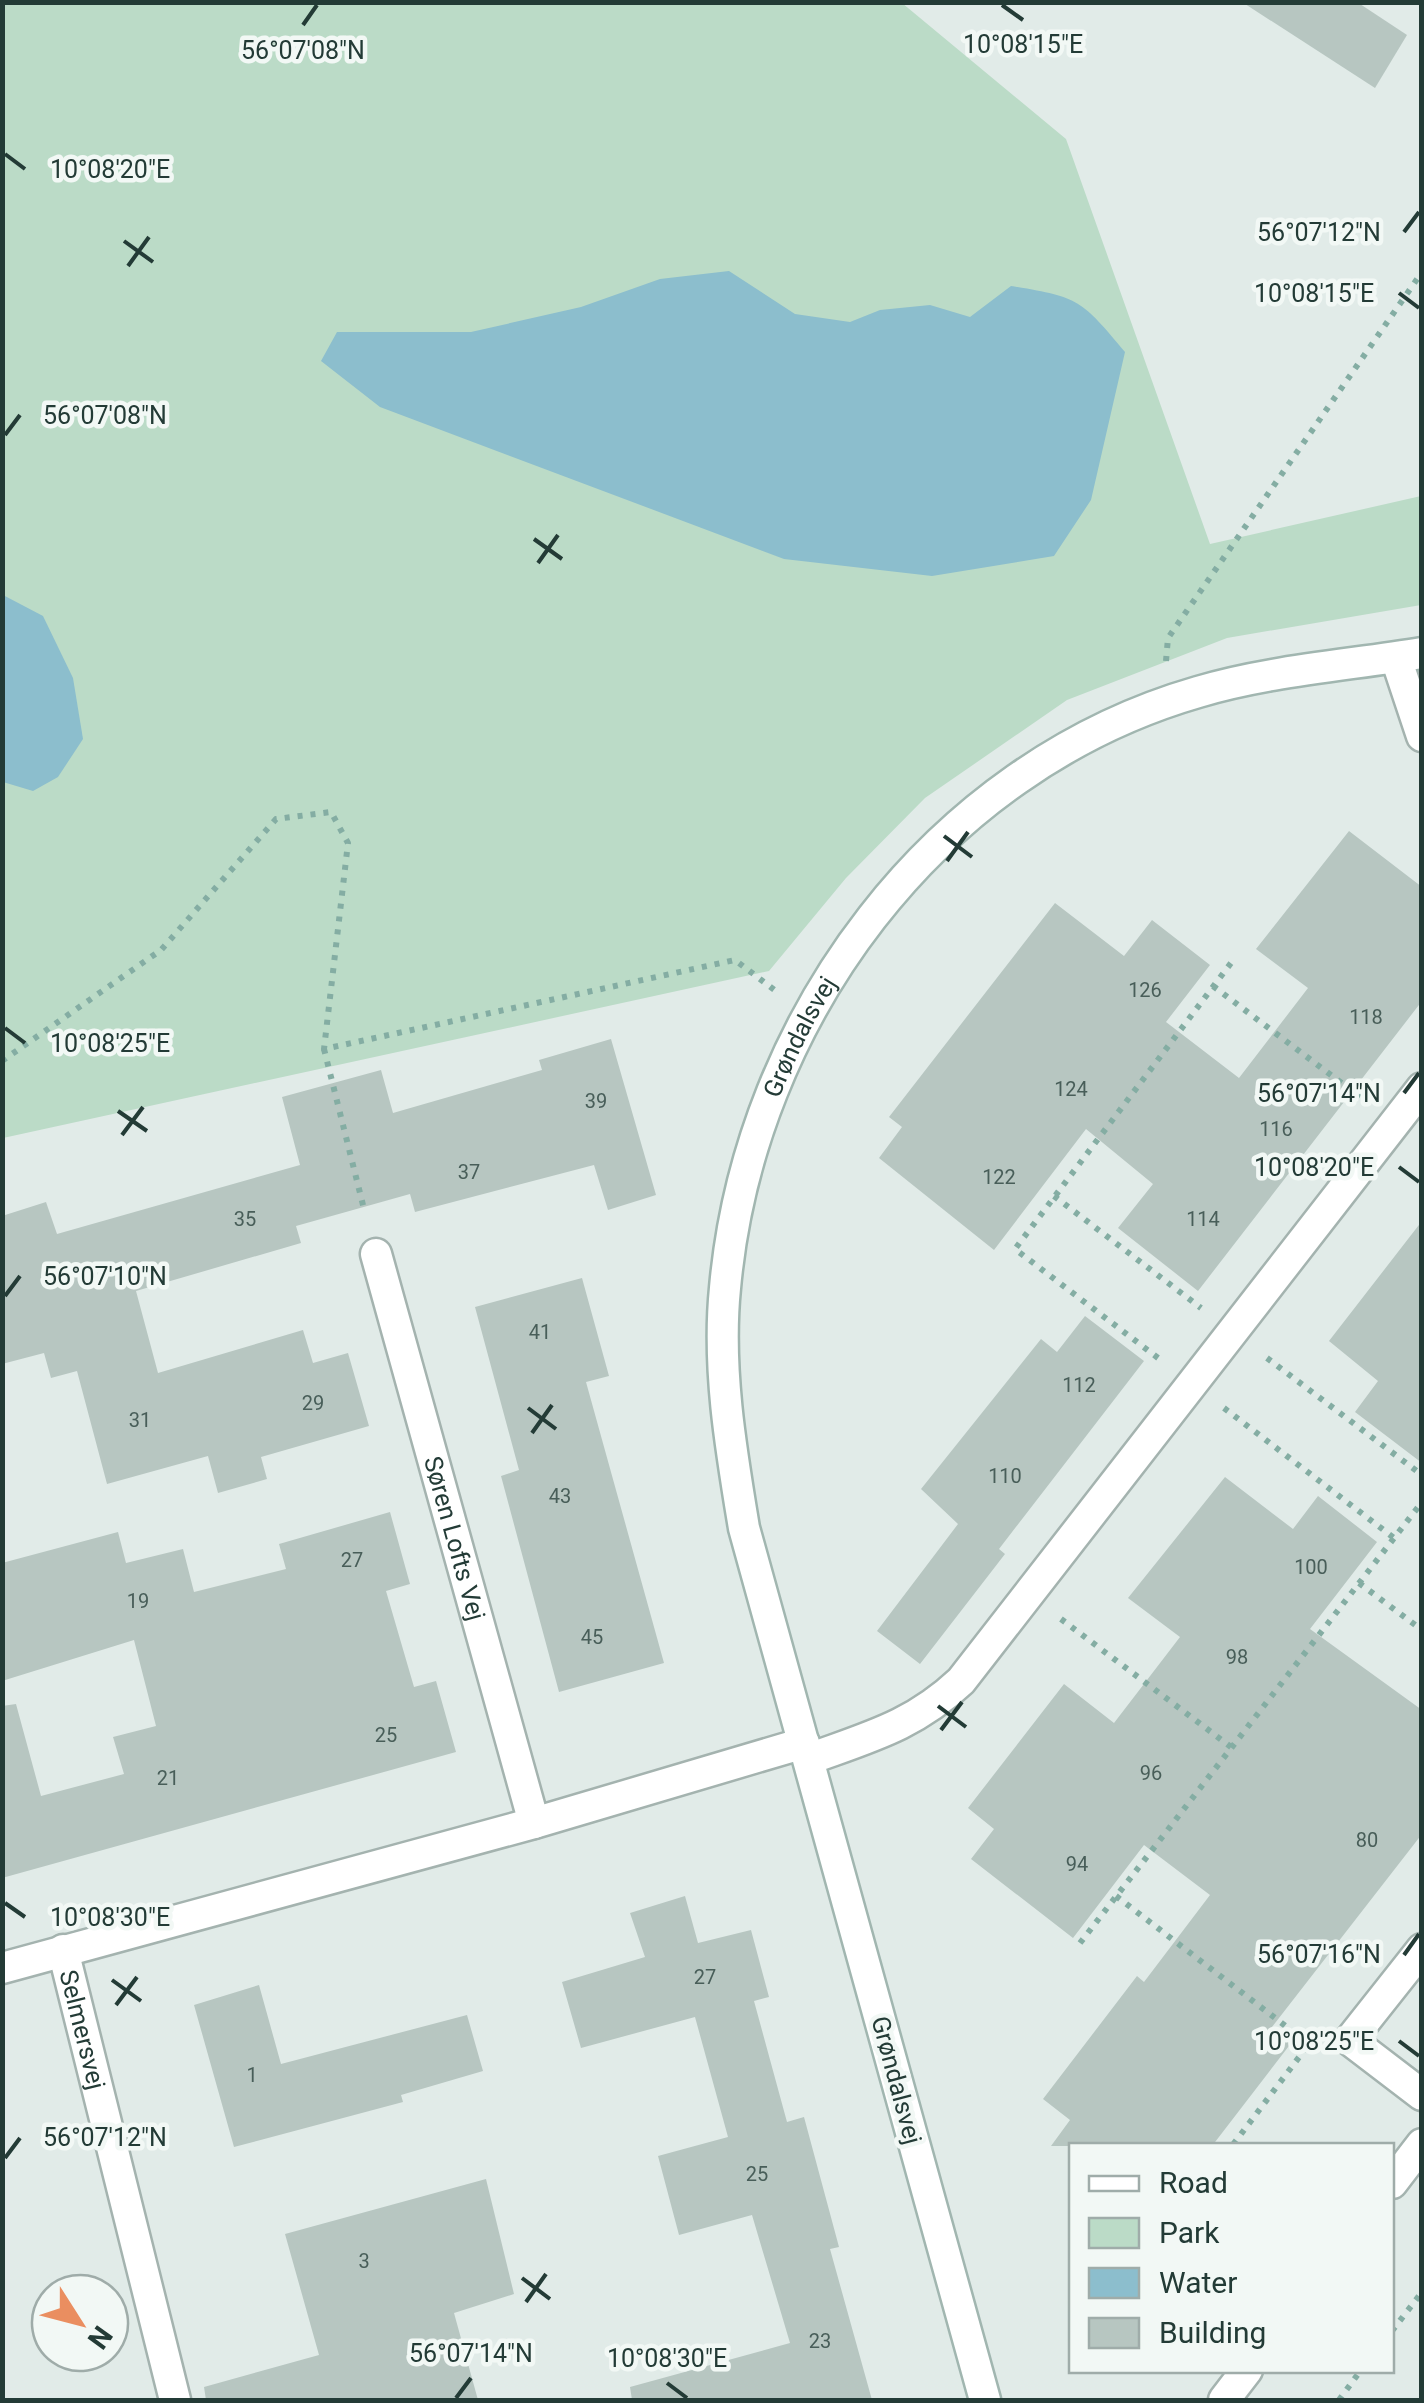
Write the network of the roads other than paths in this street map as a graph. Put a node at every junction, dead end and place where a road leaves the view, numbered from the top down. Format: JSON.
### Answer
{"nodes":[{"id":1,"x":1409,"y":656,"type":"edge"},
{"id":2,"x":1422,"y":736,"type":"edge"},
{"id":3,"x":1422,"y":1088,"type":"edge"},
{"id":4,"x":376,"y":1254,"type":"road end"},
{"id":5,"x":806,"y":1751,"type":"junction"},
{"id":6,"x":534,"y":1823,"type":"junction"},
{"id":7,"x":1422,"y":1949,"type":"edge"},
{"id":8,"x":63,"y":1950,"type":"junction"},
{"id":9,"x":2,"y":1968,"type":"edge"},
{"id":10,"x":1422,"y":2095,"type":"edge"},
{"id":11,"x":1422,"y":2144,"type":"edge"},
{"id":12,"x":1394,"y":2180,"type":"edge"},
{"id":13,"x":1245,"y":2373,"type":"edge"},
{"id":14,"x":175,"y":2400,"type":"edge"},
{"id":15,"x":985,"y":2400,"type":"edge"},
{"id":16,"x":1224,"y":2400,"type":"edge"}],
"edges":[{"from":1,"to":2,"type":"street","name":"Grøndalsvej"},
{"from":1,"to":5,"type":"street","name":"Grøndalsvej"},
{"from":3,"to":5,"type":"street"},
{"from":4,"to":6,"type":"street","name":"Søren Lofts Vej"},
{"from":5,"to":6,"type":"street"},
{"from":5,"to":15,"type":"street","name":"Grøndalsvej"},
{"from":6,"to":8,"type":"street"},
{"from":7,"to":10,"type":"street"},
{"from":8,"to":9,"type":"street"},
{"from":8,"to":14,"type":"street","name":"Selmersvej"},
{"from":11,"to":12,"type":"street"},
{"from":13,"to":16,"type":"street"}]}
